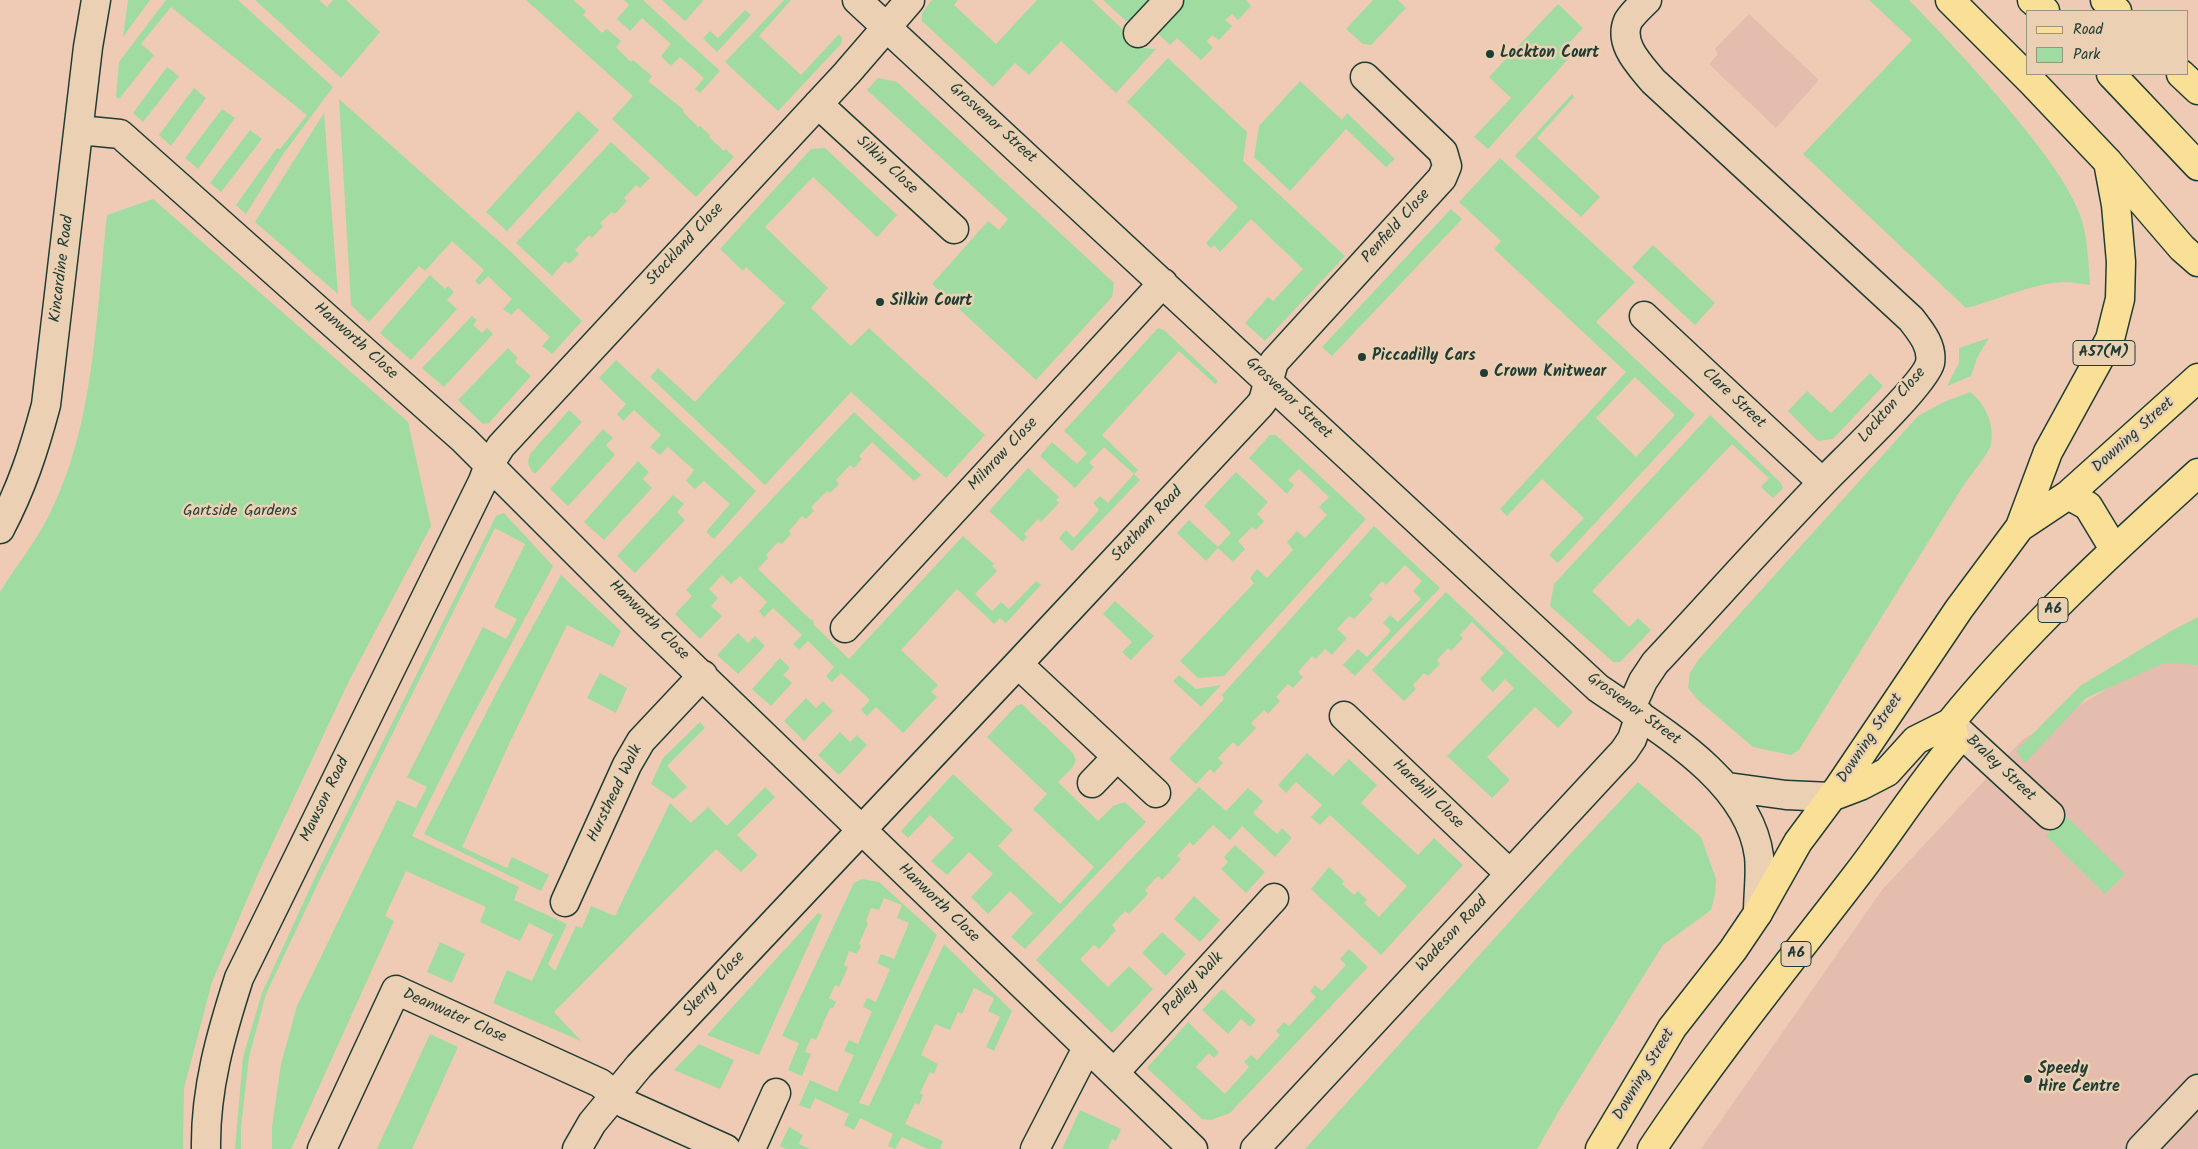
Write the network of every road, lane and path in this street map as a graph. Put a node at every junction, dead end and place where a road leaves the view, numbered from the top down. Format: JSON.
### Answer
{"nodes":[{"id":1,"x":96,"y":0,"type":"edge"},
{"id":2,"x":857,"y":0,"type":"edge"},
{"id":3,"x":910,"y":0,"type":"edge"},
{"id":4,"x":1169,"y":0,"type":"edge"},
{"id":5,"x":1646,"y":0,"type":"edge"},
{"id":6,"x":1950,"y":0,"type":"edge"},
{"id":7,"x":2032,"y":0,"type":"edge"},
{"id":8,"x":2105,"y":0,"type":"edge"},
{"id":9,"x":2044,"y":10,"type":"edge"},
{"id":10,"x":2116,"y":10,"type":"edge"},
{"id":11,"x":887,"y":28,"type":"junction"},
{"id":12,"x":1138,"y":33,"type":"dead end"},
{"id":13,"x":2112,"y":75,"type":"edge"},
{"id":14,"x":2182,"y":75,"type":"edge"},
{"id":15,"x":1365,"y":78,"type":"dead end"},
{"id":16,"x":2198,"y":90,"type":"edge"},
{"id":17,"x":818,"y":104,"type":"junction"},
{"id":18,"x":80,"y":130,"type":"junction"},
{"id":19,"x":2108,"y":162,"type":"junction"},
{"id":20,"x":2198,"y":166,"type":"edge"},
{"id":21,"x":954,"y":229,"type":"dead end"},
{"id":22,"x":2198,"y":262,"type":"edge"},
{"id":23,"x":1163,"y":283,"type":"junction"},
{"id":24,"x":1644,"y":316,"type":"dead end"},
{"id":25,"x":2198,"y":378,"type":"edge"},
{"id":26,"x":1269,"y":381,"type":"junction"},
{"id":27,"x":489,"y":465,"type":"junction"},
{"id":28,"x":2197,"y":475,"type":"edge"},
{"id":29,"x":1822,"y":482,"type":"junction"},
{"id":30,"x":2068,"y":494,"type":"junction"},
{"id":31,"x":2020,"y":527,"type":"junction"},
{"id":32,"x":0,"y":529,"type":"edge"},
{"id":33,"x":2114,"y":549,"type":"junction"},
{"id":34,"x":845,"y":628,"type":"dead end"},
{"id":35,"x":1018,"y":664,"type":"junction"},
{"id":36,"x":703,"y":675,"type":"junction"},
{"id":37,"x":1635,"y":712,"type":"junction"},
{"id":38,"x":1344,"y":716,"type":"dead end"},
{"id":39,"x":1950,"y":723,"type":"junction"},
{"id":40,"x":1117,"y":756,"type":"junction"},
{"id":41,"x":1092,"y":784,"type":"dead end"},
{"id":42,"x":1728,"y":787,"type":"junction"},
{"id":43,"x":1156,"y":793,"type":"dead end"},
{"id":44,"x":1831,"y":797,"type":"junction"},
{"id":45,"x":2050,"y":815,"type":"dead end"},
{"id":46,"x":862,"y":830,"type":"junction"},
{"id":47,"x":1510,"y":874,"type":"junction"},
{"id":48,"x":1274,"y":898,"type":"dead end"},
{"id":49,"x":565,"y":902,"type":"dead end"},
{"id":50,"x":1758,"y":912,"type":"junction"},
{"id":51,"x":1087,"y":1048,"type":"junction"},
{"id":52,"x":1114,"y":1073,"type":"junction"},
{"id":53,"x":2198,"y":1089,"type":"edge"},
{"id":54,"x":776,"y":1093,"type":"dead end"},
{"id":55,"x":614,"y":1096,"type":"junction"},
{"id":56,"x":206,"y":1149,"type":"edge"},
{"id":57,"x":322,"y":1149,"type":"edge"},
{"id":58,"x":577,"y":1149,"type":"edge"},
{"id":59,"x":726,"y":1149,"type":"edge"},
{"id":60,"x":750,"y":1149,"type":"edge"},
{"id":61,"x":1035,"y":1149,"type":"edge"},
{"id":62,"x":1193,"y":1149,"type":"edge"},
{"id":63,"x":1255,"y":1149,"type":"edge"},
{"id":64,"x":1600,"y":1149,"type":"edge"},
{"id":65,"x":1652,"y":1149,"type":"edge"},
{"id":66,"x":2140,"y":1149,"type":"edge"}],
"edges":[{"from":1,"to":18,"type":"street","name":"Kincardine Road"},
{"from":2,"to":11,"type":"street","name":"Grosvenor Street"},
{"from":3,"to":11,"type":"street","name":"Stockland Close"},
{"from":4,"to":12,"type":"street"},
{"from":5,"to":29,"type":"street","name":"Lockton Close"},
{"from":6,"to":19,"type":"main road"},
{"from":7,"to":9,"type":"main road"},
{"from":8,"to":10,"type":"main road"},
{"from":11,"to":17,"type":"street","name":"Stockland Close"},
{"from":11,"to":23,"type":"street","name":"Grosvenor Street"},
{"from":13,"to":20,"type":"main road"},
{"from":14,"to":16,"type":"main road"},
{"from":15,"to":26,"type":"street","name":"Penfield Close"},
{"from":17,"to":21,"type":"street","name":"Silkin Close"},
{"from":17,"to":27,"type":"street","name":"Stockland Close"},
{"from":18,"to":27,"type":"street","name":"Hanworth Close"},
{"from":18,"to":32,"type":"street","name":"Kincardine Road"},
{"from":19,"to":22,"type":"main road"},
{"from":19,"to":31,"type":"main road","number":"A57(M)"},
{"from":23,"to":26,"type":"street","name":"Grosvenor Street"},
{"from":23,"to":34,"type":"street","name":"Milnrow Close"},
{"from":24,"to":29,"type":"street","name":"Clare Street"},
{"from":25,"to":30,"type":"main road","name":"Downing Street"},
{"from":26,"to":35,"type":"street","name":"Statham Road"},
{"from":26,"to":37,"type":"street","name":"Grosvenor Street"},
{"from":27,"to":36,"type":"street","name":"Hanworth Close"},
{"from":27,"to":56,"type":"street","name":"Mawson Road"},
{"from":28,"to":33,"type":"main road","number":"A6"},
{"from":29,"to":37,"type":"street","name":"Lockton Close"},
{"from":30,"to":31,"type":"main road","name":"Downing Street"},
{"from":30,"to":33,"type":"main road"},
{"from":31,"to":44,"type":"main road","name":"Downing Street"},
{"from":33,"to":39,"type":"main road","number":"A6"},
{"from":35,"to":40,"type":"street"},
{"from":35,"to":46,"type":"street","name":"Statham Road"},
{"from":36,"to":46,"type":"street","name":"Hanworth Close"},
{"from":36,"to":49,"type":"street","name":"Hursthead Walk"},
{"from":37,"to":42,"type":"street","name":"Grosvenor Street"},
{"from":37,"to":47,"type":"street","name":"Wadeson Road"},
{"from":38,"to":47,"type":"street","name":"Harehill Close"},
{"from":39,"to":44,"type":"main road"},
{"from":39,"to":45,"type":"street","name":"Braley Street"},
{"from":39,"to":65,"type":"main road","number":"A6"},
{"from":40,"to":41,"type":"street"},
{"from":40,"to":43,"type":"street"},
{"from":42,"to":44,"type":"street"},
{"from":42,"to":50,"type":"street","name":"Grosvenor Street"},
{"from":44,"to":50,"type":"main road","name":"Downing Street"},
{"from":46,"to":51,"type":"street","name":"Hanworth Close"},
{"from":46,"to":55,"type":"street","name":"Skerry Close"},
{"from":47,"to":63,"type":"street","name":"Wadeson Road"},
{"from":48,"to":52,"type":"street","name":"Pedley Walk"},
{"from":50,"to":64,"type":"main road","name":"Downing Street"},
{"from":51,"to":52,"type":"street","name":"Hanworth Close"},
{"from":51,"to":61,"type":"street"},
{"from":52,"to":62,"type":"street","name":"Hanworth Close"},
{"from":53,"to":66,"type":"street"},
{"from":54,"to":60,"type":"street"},
{"from":55,"to":57,"type":"street","name":"Deanwater Close"},
{"from":55,"to":58,"type":"street","name":"Skerry Close"},
{"from":55,"to":59,"type":"street","name":"Deanwater Close"}]}
